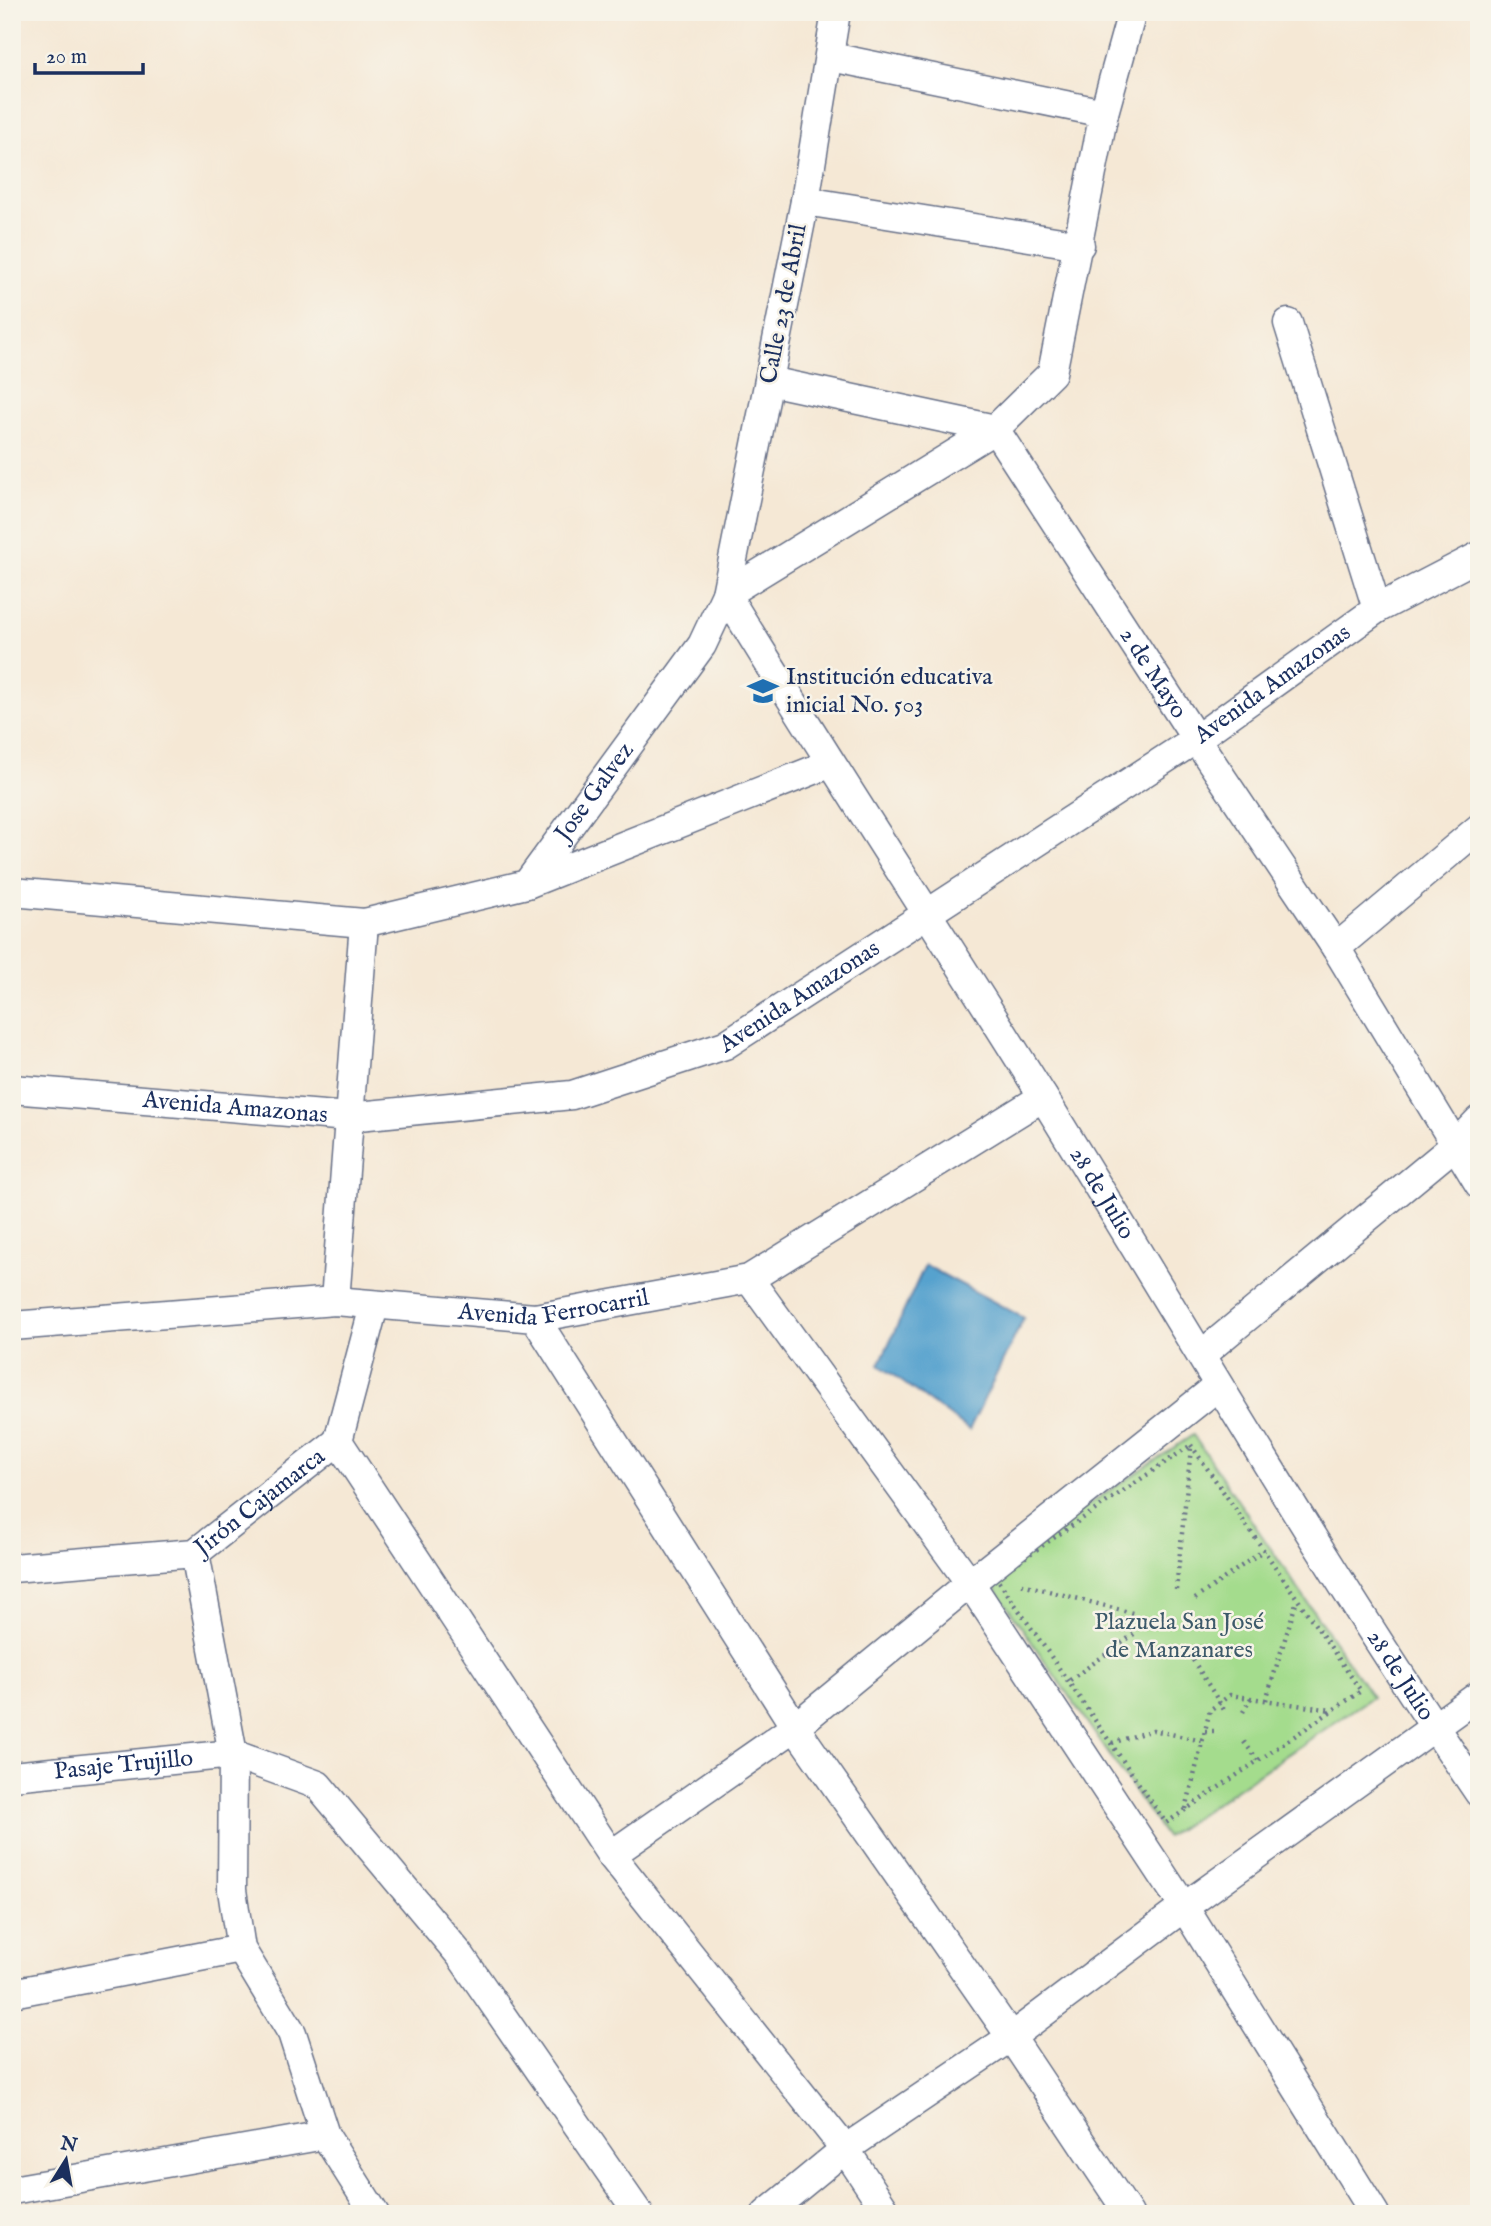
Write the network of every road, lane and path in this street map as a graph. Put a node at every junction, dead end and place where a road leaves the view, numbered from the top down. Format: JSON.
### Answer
{"nodes":[{"id":1,"x":836,"y":12,"type":"edge"},
{"id":2,"x":1132,"y":12,"type":"edge"},
{"id":3,"x":831,"y":57,"type":"junction"},
{"id":4,"x":1104,"y":113,"type":"junction"},
{"id":5,"x":805,"y":201,"type":"junction"},
{"id":6,"x":1080,"y":245,"type":"junction"},
{"id":7,"x":1288,"y":323,"type":"dead end"},
{"id":8,"x":769,"y":381,"type":"junction"},
{"id":9,"x":995,"y":429,"type":"junction"},
{"id":10,"x":1479,"y":556,"type":"edge"},
{"id":11,"x":726,"y":594,"type":"junction"},
{"id":12,"x":1377,"y":609,"type":"junction"},
{"id":13,"x":1196,"y":739,"type":"junction"},
{"id":14,"x":830,"y":764,"type":"junction"},
{"id":15,"x":1479,"y":828,"type":"edge"},
{"id":16,"x":527,"y":884,"type":"junction"},
{"id":17,"x":12,"y":892,"type":"edge"},
{"id":18,"x":927,"y":914,"type":"junction"},
{"id":19,"x":363,"y":923,"type":"junction"},
{"id":20,"x":1336,"y":948,"type":"junction"},
{"id":21,"x":12,"y":1089,"type":"edge"},
{"id":22,"x":1043,"y":1097,"type":"junction"},
{"id":23,"x":348,"y":1117,"type":"junction"},
{"id":24,"x":1479,"y":1120,"type":"edge"},
{"id":25,"x":1454,"y":1146,"type":"junction"},
{"id":26,"x":1479,"y":1184,"type":"edge"},
{"id":27,"x":750,"y":1279,"type":"junction"},
{"id":28,"x":335,"y":1301,"type":"junction"},
{"id":29,"x":374,"y":1306,"type":"junction"},
{"id":30,"x":535,"y":1318,"type":"junction"},
{"id":31,"x":12,"y":1326,"type":"edge"},
{"id":32,"x":1201,"y":1355,"type":"junction"},
{"id":33,"x":1225,"y":1398,"type":"junction"},
{"id":34,"x":338,"y":1441,"type":"junction"},
{"id":35,"x":1191,"y":1445,"type":"junction"},
{"id":36,"x":1264,"y":1550,"type":"junction"},
{"id":37,"x":195,"y":1553,"type":"junction"},
{"id":38,"x":12,"y":1568,"type":"edge"},
{"id":39,"x":981,"y":1584,"type":"junction"},
{"id":40,"x":1176,"y":1590,"type":"dead end"},
{"id":41,"x":1195,"y":1599,"type":"dead end"},
{"id":42,"x":1297,"y":1599,"type":"junction"},
{"id":43,"x":1136,"y":1614,"type":"dead end"},
{"id":44,"x":1135,"y":1634,"type":"dead end"},
{"id":45,"x":1193,"y":1660,"type":"dead end"},
{"id":46,"x":1068,"y":1681,"type":"junction"},
{"id":47,"x":1479,"y":1695,"type":"edge"},
{"id":48,"x":1251,"y":1698,"type":"junction"},
{"id":49,"x":1266,"y":1700,"type":"junction"},
{"id":50,"x":1219,"y":1702,"type":"junction"},
{"id":51,"x":1332,"y":1710,"type":"junction"},
{"id":52,"x":1243,"y":1712,"type":"dead end"},
{"id":53,"x":1226,"y":1713,"type":"dead end"},
{"id":54,"x":1433,"y":1726,"type":"junction"},
{"id":55,"x":795,"y":1727,"type":"junction"},
{"id":56,"x":1205,"y":1731,"type":"junction"},
{"id":57,"x":1219,"y":1731,"type":"dead end"},
{"id":58,"x":1202,"y":1741,"type":"junction"},
{"id":59,"x":1244,"y":1742,"type":"dead end"},
{"id":60,"x":1111,"y":1744,"type":"junction"},
{"id":61,"x":233,"y":1754,"type":"junction"},
{"id":62,"x":1258,"y":1761,"type":"junction"},
{"id":63,"x":12,"y":1776,"type":"edge"},
{"id":64,"x":1479,"y":1793,"type":"edge"},
{"id":65,"x":1185,"y":1810,"type":"junction"},
{"id":66,"x":611,"y":1855,"type":"junction"},
{"id":67,"x":1184,"y":1907,"type":"junction"},
{"id":68,"x":242,"y":1949,"type":"junction"},
{"id":69,"x":12,"y":1993,"type":"edge"},
{"id":70,"x":1011,"y":2037,"type":"junction"},
{"id":71,"x":324,"y":2135,"type":"junction"},
{"id":72,"x":845,"y":2149,"type":"junction"},
{"id":73,"x":12,"y":2190,"type":"edge"},
{"id":74,"x":375,"y":2214,"type":"edge"},
{"id":75,"x":639,"y":2214,"type":"edge"},
{"id":76,"x":766,"y":2214,"type":"edge"},
{"id":77,"x":888,"y":2214,"type":"edge"},
{"id":78,"x":1129,"y":2214,"type":"edge"},
{"id":79,"x":1375,"y":2214,"type":"edge"}],
"edges":[{"from":1,"to":3,"type":"street","name":"Calle 23 de Abril"},
{"from":2,"to":4,"type":"street"},
{"from":3,"to":4,"type":"street"},
{"from":3,"to":5,"type":"street","name":"Calle 23 de Abril"},
{"from":4,"to":6,"type":"street"},
{"from":5,"to":6,"type":"street"},
{"from":5,"to":8,"type":"street","name":"Calle 23 de Abril"},
{"from":6,"to":9,"type":"street"},
{"from":7,"to":12,"type":"street"},
{"from":8,"to":9,"type":"street"},
{"from":8,"to":11,"type":"street","name":"Calle 23 de Abril"},
{"from":9,"to":11,"type":"street"},
{"from":9,"to":13,"type":"street","name":"2 de Mayo"},
{"from":10,"to":12,"type":"street","name":"Avenida Amazonas"},
{"from":11,"to":14,"type":"street","name":"28 de Julio"},
{"from":11,"to":16,"type":"street","name":"Jose Galvez"},
{"from":12,"to":13,"type":"street","name":"Avenida Amazonas"},
{"from":13,"to":18,"type":"street","name":"Avenida Amazonas"},
{"from":13,"to":20,"type":"street","name":"2 de Mayo"},
{"from":14,"to":16,"type":"street"},
{"from":14,"to":18,"type":"street","name":"28 de Julio"},
{"from":15,"to":20,"type":"street"},
{"from":16,"to":19,"type":"street"},
{"from":17,"to":19,"type":"street"},
{"from":18,"to":22,"type":"street","name":"28 de Julio"},
{"from":18,"to":23,"type":"street","name":"Avenida Amazonas"},
{"from":19,"to":23,"type":"street"},
{"from":20,"to":25,"type":"street","name":"2 de Mayo"},
{"from":21,"to":23,"type":"street","name":"Avenida Amazonas"},
{"from":22,"to":27,"type":"street","name":"Avenida Ferrocarril"},
{"from":22,"to":32,"type":"street","name":"28 de Julio"},
{"from":23,"to":28,"type":"street"},
{"from":24,"to":25,"type":"street"},
{"from":25,"to":26,"type":"street","name":"2 de Mayo"},
{"from":25,"to":32,"type":"street"},
{"from":27,"to":30,"type":"street","name":"Avenida Ferrocarril"},
{"from":27,"to":39,"type":"street"},
{"from":28,"to":29,"type":"street","name":"Avenida Ferrocarril"},
{"from":28,"to":31,"type":"street","name":"Avenida Ferrocarril"},
{"from":29,"to":30,"type":"street","name":"Avenida Ferrocarril"},
{"from":29,"to":34,"type":"street"},
{"from":30,"to":55,"type":"street"},
{"from":32,"to":33,"type":"street","name":"28 de Julio"},
{"from":33,"to":35,"type":"path"},
{"from":33,"to":39,"type":"street"},
{"from":33,"to":54,"type":"street","name":"28 de Julio"},
{"from":34,"to":37,"type":"street","name":"Jirón Cajamarca"},
{"from":34,"to":66,"type":"street"},
{"from":35,"to":36,"type":"path"},
{"from":35,"to":39,"type":"path"},
{"from":35,"to":40,"type":"path"},
{"from":36,"to":41,"type":"path"},
{"from":36,"to":42,"type":"path"},
{"from":37,"to":38,"type":"street","name":"Jirón Cajamarca"},
{"from":37,"to":61,"type":"street"},
{"from":39,"to":43,"type":"path"},
{"from":39,"to":46,"type":"path"},
{"from":39,"to":55,"type":"street"},
{"from":39,"to":67,"type":"street"},
{"from":42,"to":49,"type":"path"},
{"from":42,"to":51,"type":"path"},
{"from":44,"to":46,"type":"path"},
{"from":45,"to":50,"type":"path"},
{"from":46,"to":60,"type":"path"},
{"from":47,"to":54,"type":"street"},
{"from":48,"to":49,"type":"path"},
{"from":48,"to":50,"type":"path"},
{"from":48,"to":52,"type":"path"},
{"from":49,"to":51,"type":"path"},
{"from":50,"to":53,"type":"path"},
{"from":50,"to":56,"type":"path"},
{"from":51,"to":62,"type":"path"},
{"from":54,"to":64,"type":"street","name":"28 de Julio"},
{"from":54,"to":67,"type":"street"},
{"from":55,"to":66,"type":"street"},
{"from":55,"to":70,"type":"street"},
{"from":56,"to":57,"type":"path"},
{"from":56,"to":58,"type":"path"},
{"from":58,"to":60,"type":"path"},
{"from":58,"to":65,"type":"path"},
{"from":59,"to":62,"type":"path"},
{"from":60,"to":65,"type":"path"},
{"from":61,"to":63,"type":"street","name":"Pasaje Trujillo"},
{"from":61,"to":68,"type":"street"},
{"from":61,"to":75,"type":"street"},
{"from":62,"to":65,"type":"path"},
{"from":66,"to":72,"type":"street"},
{"from":67,"to":70,"type":"street"},
{"from":67,"to":79,"type":"street"},
{"from":68,"to":69,"type":"street"},
{"from":68,"to":71,"type":"street"},
{"from":70,"to":72,"type":"street"},
{"from":70,"to":78,"type":"street"},
{"from":71,"to":73,"type":"street"},
{"from":71,"to":74,"type":"street"},
{"from":72,"to":76,"type":"street"},
{"from":72,"to":77,"type":"street"}]}
